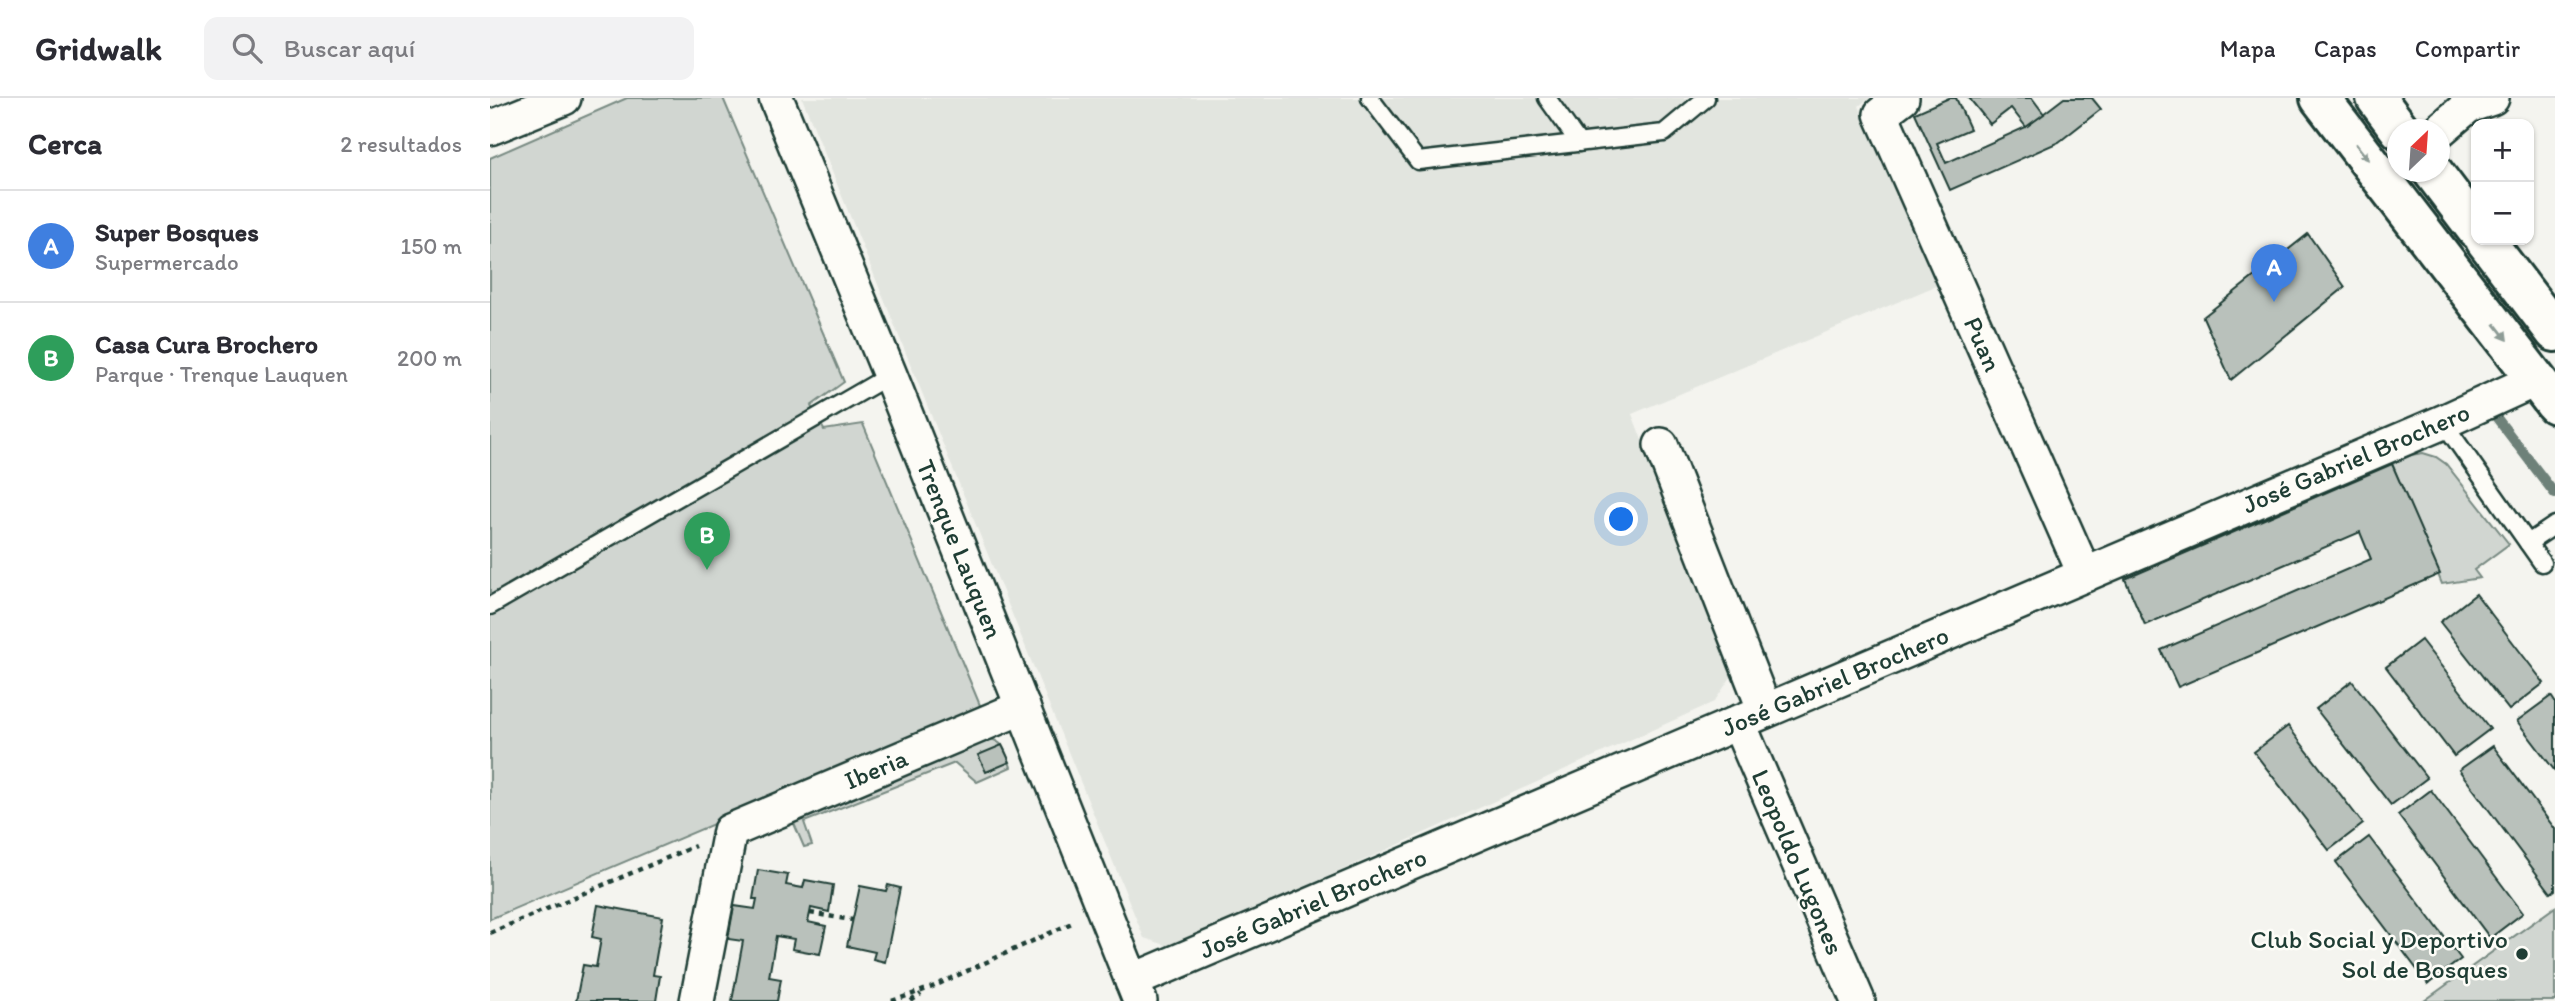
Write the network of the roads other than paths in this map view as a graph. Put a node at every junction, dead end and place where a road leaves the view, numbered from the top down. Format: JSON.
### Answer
{"nodes":[{"id":1,"x":564,"y":98,"type":"edge"},
{"id":2,"x":776,"y":98,"type":"edge"},
{"id":3,"x":1370,"y":98,"type":"edge"},
{"id":4,"x":1547,"y":98,"type":"edge"},
{"id":5,"x":1706,"y":98,"type":"edge"},
{"id":6,"x":2320,"y":98,"type":"edge"},
{"id":7,"x":2376,"y":98,"type":"edge"},
{"id":8,"x":2492,"y":98,"type":"edge"},
{"id":9,"x":1892,"y":106,"type":"edge"},
{"id":10,"x":2392,"y":119,"type":"edge"},
{"id":11,"x":2450,"y":121,"type":"edge"},
{"id":12,"x":490,"y":128,"type":"edge"},
{"id":13,"x":1579,"y":142,"type":"junction"},
{"id":14,"x":2440,"y":182,"type":"edge"},
{"id":15,"x":2471,"y":223,"type":"edge"},
{"id":16,"x":2489,"y":245,"type":"edge"},
{"id":17,"x":2555,"y":332,"type":"edge"},
{"id":18,"x":890,"y":375,"type":"junction"},
{"id":19,"x":2546,"y":392,"type":"edge"},
{"id":20,"x":2443,"y":422,"type":"junction"},
{"id":21,"x":1661,"y":445,"type":"dead end"},
{"id":22,"x":2555,"y":525,"type":"edge"},
{"id":23,"x":2528,"y":543,"type":"junction"},
{"id":24,"x":2542,"y":563,"type":"dead end"},
{"id":25,"x":2085,"y":575,"type":"junction"},
{"id":26,"x":490,"y":606,"type":"edge"},
{"id":27,"x":1023,"y":707,"type":"junction"},
{"id":28,"x":1752,"y":716,"type":"junction"},
{"id":29,"x":1136,"y":991,"type":"edge"},
{"id":30,"x":697,"y":1001,"type":"edge"},
{"id":31,"x":1858,"y":1001,"type":"edge"}],
"edges":[{"from":1,"to":12,"type":"street"},
{"from":2,"to":18,"type":"street","name":"Trenque Lauquen"},
{"from":3,"to":13,"type":"lane"},
{"from":4,"to":13,"type":"lane"},
{"from":5,"to":13,"type":"lane"},
{"from":6,"to":19,"type":"main road","one_way":true},
{"from":7,"to":10,"type":"main road"},
{"from":8,"to":11,"type":"street"},
{"from":9,"to":25,"type":"street","name":"Puan"},
{"from":14,"to":15,"type":"main road"},
{"from":16,"to":17,"type":"main road"},
{"from":18,"to":26,"type":"lane"},
{"from":18,"to":27,"type":"street","name":"Trenque Lauquen"},
{"from":19,"to":20,"type":"street","name":"José Gabriel Brochero"},
{"from":20,"to":23,"type":"lane"},
{"from":20,"to":25,"type":"street","name":"José Gabriel Brochero"},
{"from":21,"to":28,"type":"street","name":"Leopoldo Lugones"},
{"from":22,"to":23,"type":"lane"},
{"from":23,"to":24,"type":"lane"},
{"from":25,"to":28,"type":"street","name":"José Gabriel Brochero"},
{"from":27,"to":29,"type":"street","name":"Trenque Lauquen"},
{"from":27,"to":30,"type":"street","name":"Iberia"},
{"from":28,"to":29,"type":"street","name":"José Gabriel Brochero"},
{"from":28,"to":31,"type":"street","name":"Leopoldo Lugones"}]}
